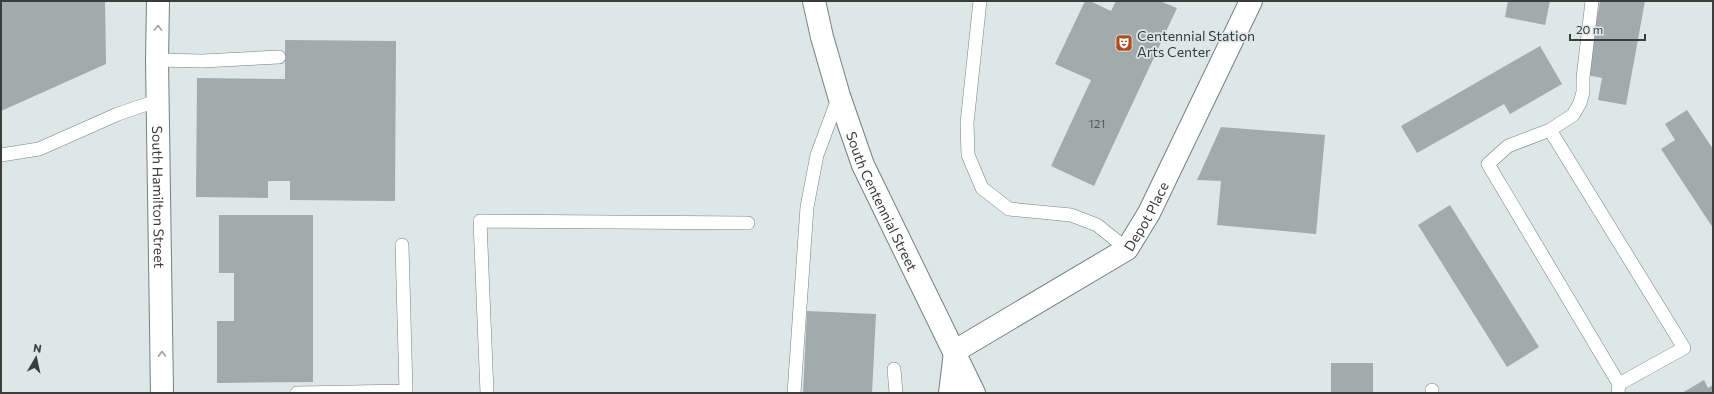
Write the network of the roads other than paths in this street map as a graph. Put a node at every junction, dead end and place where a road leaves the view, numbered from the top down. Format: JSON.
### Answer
{"nodes":[{"id":1,"x":158,"y":1,"type":"edge"},
{"id":2,"x":814,"y":1,"type":"edge"},
{"id":3,"x":980,"y":1,"type":"edge"},
{"id":4,"x":1251,"y":1,"type":"edge"},
{"id":5,"x":1592,"y":1,"type":"edge"},
{"id":6,"x":279,"y":57,"type":"dead end"},
{"id":7,"x":157,"y":60,"type":"junction"},
{"id":8,"x":839,"y":96,"type":"junction"},
{"id":9,"x":159,"y":100,"type":"junction"},
{"id":10,"x":1550,"y":130,"type":"junction"},
{"id":11,"x":1,"y":155,"type":"edge"},
{"id":12,"x":748,"y":223,"type":"dead end"},
{"id":13,"x":402,"y":245,"type":"dead end"},
{"id":14,"x":1127,"y":250,"type":"junction"},
{"id":15,"x":955,"y":351,"type":"junction"},
{"id":16,"x":894,"y":369,"type":"dead end"},
{"id":17,"x":1619,"y":388,"type":"edge"},
{"id":18,"x":162,"y":393,"type":"edge"},
{"id":19,"x":297,"y":393,"type":"edge"},
{"id":20,"x":487,"y":393,"type":"edge"},
{"id":21,"x":794,"y":393,"type":"edge"},
{"id":22,"x":896,"y":393,"type":"edge"},
{"id":23,"x":950,"y":393,"type":"edge"},
{"id":24,"x":974,"y":393,"type":"edge"}],
"edges":[{"from":7,"to":1,"type":"street","name":"South Hamilton Street","one_way":true},
{"from":2,"to":8,"type":"street","name":"South Centennial Street"},
{"from":3,"to":14,"type":"lane"},
{"from":4,"to":14,"type":"street","name":"Depot Place"},
{"from":5,"to":10,"type":"lane"},
{"from":6,"to":7,"type":"lane"},
{"from":7,"to":9,"type":"street","name":"South Hamilton Street"},
{"from":8,"to":15,"type":"street","name":"South Centennial Street"},
{"from":8,"to":21,"type":"lane"},
{"from":9,"to":11,"type":"lane"},
{"from":18,"to":9,"type":"street","name":"South Hamilton Street","one_way":true},
{"from":10,"to":17,"type":"lane"},
{"from":10,"to":17,"type":"lane"},
{"from":12,"to":20,"type":"lane"},
{"from":13,"to":19,"type":"lane"},
{"from":14,"to":15,"type":"street","name":"Depot Place"},
{"from":15,"to":23,"type":"street"},
{"from":15,"to":24,"type":"street","name":"South Centennial Street"},
{"from":16,"to":22,"type":"lane"}]}
